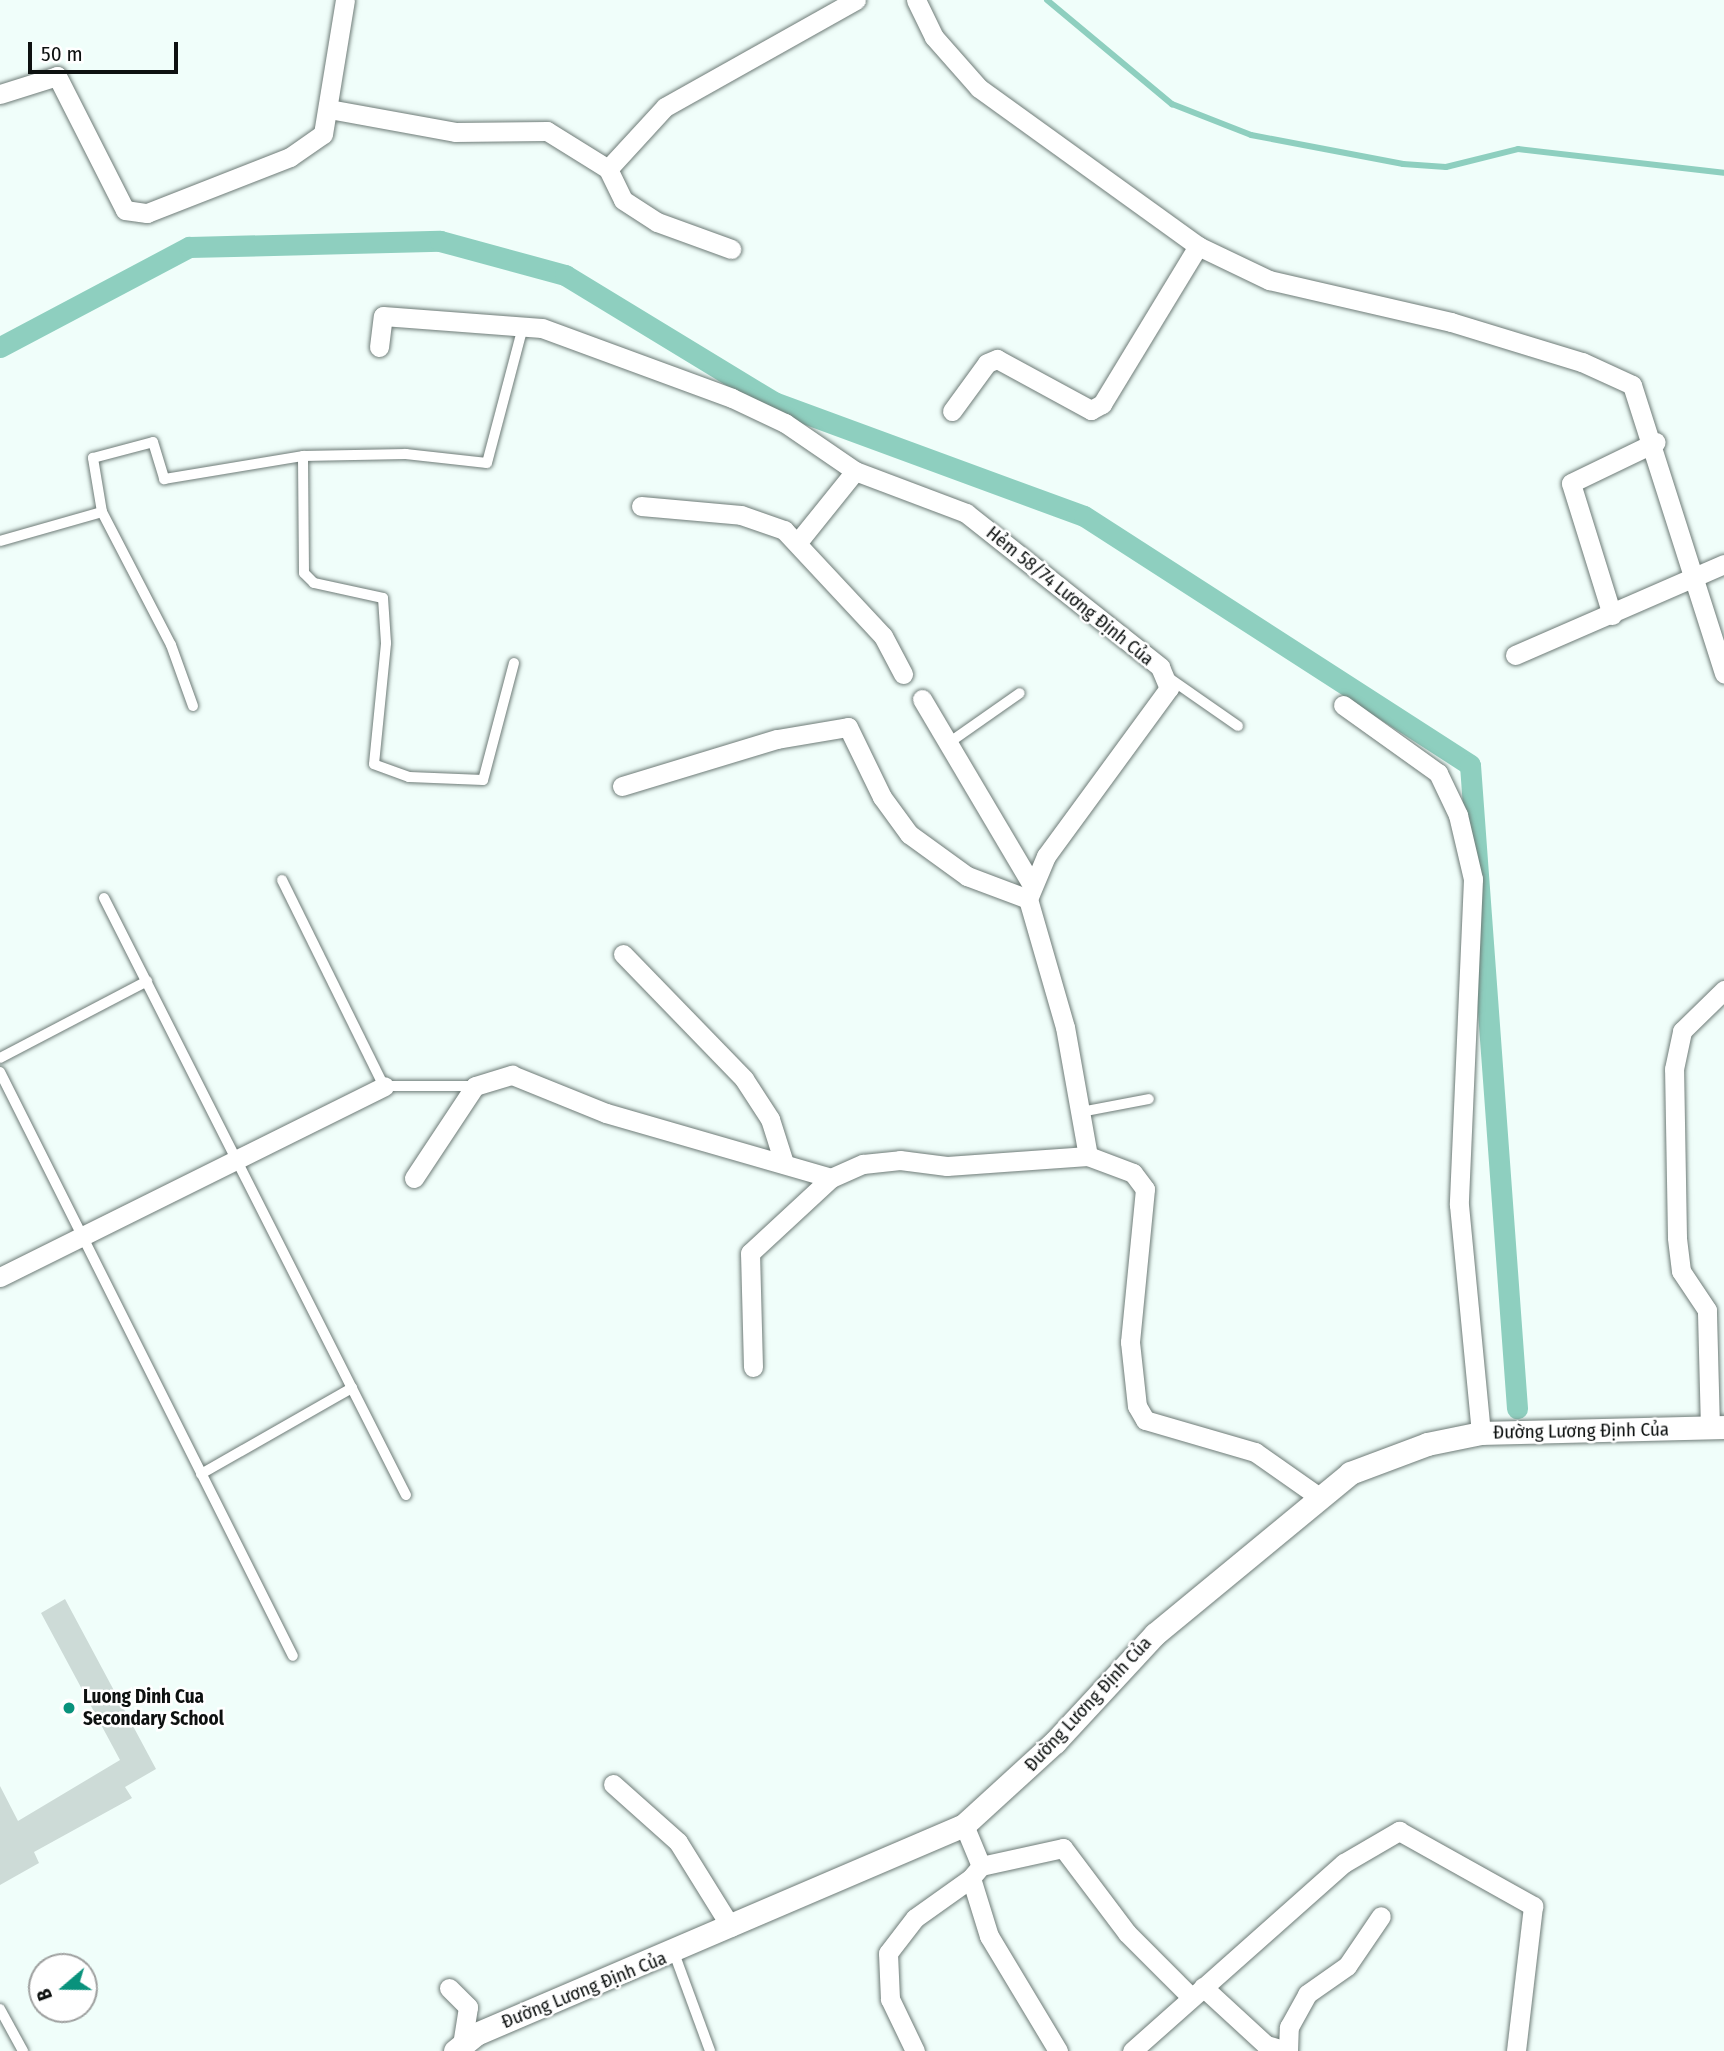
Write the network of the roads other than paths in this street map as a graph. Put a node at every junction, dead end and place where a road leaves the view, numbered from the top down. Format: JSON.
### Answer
{"nodes":[{"id":1,"x":345,"y":0,"type":"edge"},
{"id":2,"x":856,"y":0,"type":"edge"},
{"id":3,"x":916,"y":0,"type":"edge"},
{"id":4,"x":0,"y":94,"type":"edge"},
{"id":5,"x":329,"y":109,"type":"junction"},
{"id":6,"x":608,"y":169,"type":"junction"},
{"id":7,"x":1198,"y":246,"type":"junction"},
{"id":8,"x":731,"y":249,"type":"dead end"},
{"id":9,"x":523,"y":327,"type":"junction"},
{"id":10,"x":379,"y":347,"type":"dead end"},
{"id":11,"x":953,"y":411,"type":"dead end"},
{"id":12,"x":1656,"y":442,"type":"junction"},
{"id":13,"x":303,"y":456,"type":"junction"},
{"id":14,"x":855,"y":471,"type":"junction"},
{"id":15,"x":641,"y":506,"type":"dead end"},
{"id":16,"x":102,"y":512,"type":"junction"},
{"id":17,"x":0,"y":541,"type":"edge"},
{"id":18,"x":798,"y":542,"type":"junction"},
{"id":19,"x":1724,"y":564,"type":"edge"},
{"id":20,"x":1695,"y":581,"type":"junction"},
{"id":21,"x":1612,"y":615,"type":"junction"},
{"id":22,"x":1515,"y":654,"type":"dead end"},
{"id":23,"x":514,"y":663,"type":"dead end"},
{"id":24,"x":903,"y":674,"type":"dead end"},
{"id":25,"x":1724,"y":674,"type":"edge"},
{"id":26,"x":1169,"y":678,"type":"junction"},
{"id":27,"x":1020,"y":693,"type":"dead end"},
{"id":28,"x":922,"y":699,"type":"dead end"},
{"id":29,"x":1343,"y":705,"type":"dead end"},
{"id":30,"x":193,"y":706,"type":"dead end"},
{"id":31,"x":1238,"y":726,"type":"dead end"},
{"id":32,"x":950,"y":742,"type":"junction"},
{"id":33,"x":622,"y":786,"type":"dead end"},
{"id":34,"x":282,"y":880,"type":"dead end"},
{"id":35,"x":1030,"y":891,"type":"junction"},
{"id":36,"x":104,"y":898,"type":"dead end"},
{"id":37,"x":623,"y":954,"type":"dead end"},
{"id":38,"x":147,"y":981,"type":"junction"},
{"id":39,"x":1724,"y":990,"type":"edge"},
{"id":40,"x":0,"y":1058,"type":"edge"},
{"id":41,"x":0,"y":1072,"type":"edge"},
{"id":42,"x":384,"y":1086,"type":"junction"},
{"id":43,"x":475,"y":1086,"type":"junction"},
{"id":44,"x":1149,"y":1099,"type":"dead end"},
{"id":45,"x":1081,"y":1112,"type":"junction"},
{"id":46,"x":1088,"y":1156,"type":"junction"},
{"id":47,"x":239,"y":1158,"type":"junction"},
{"id":48,"x":783,"y":1160,"type":"junction"},
{"id":49,"x":414,"y":1178,"type":"dead end"},
{"id":50,"x":831,"y":1178,"type":"junction"},
{"id":51,"x":83,"y":1237,"type":"junction"},
{"id":52,"x":0,"y":1277,"type":"edge"},
{"id":53,"x":753,"y":1367,"type":"dead end"},
{"id":54,"x":352,"y":1388,"type":"junction"},
{"id":55,"x":1717,"y":1427,"type":"edge"},
{"id":56,"x":1481,"y":1433,"type":"junction"},
{"id":57,"x":201,"y":1475,"type":"junction"},
{"id":58,"x":406,"y":1495,"type":"dead end"},
{"id":59,"x":1319,"y":1497,"type":"junction"},
{"id":60,"x":293,"y":1656,"type":"dead end"},
{"id":61,"x":613,"y":1784,"type":"dead end"},
{"id":62,"x":964,"y":1825,"type":"junction"},
{"id":63,"x":976,"y":1872,"type":"junction"},
{"id":64,"x":1381,"y":1916,"type":"dead end"},
{"id":65,"x":731,"y":1927,"type":"junction"},
{"id":66,"x":674,"y":1953,"type":"junction"},
{"id":67,"x":449,"y":1988,"type":"dead end"},
{"id":68,"x":1197,"y":1992,"type":"junction"},
{"id":69,"x":0,"y":2008,"type":"edge"},
{"id":70,"x":459,"y":2048,"type":"edge"},
{"id":71,"x":23,"y":2051,"type":"edge"},
{"id":72,"x":710,"y":2051,"type":"edge"},
{"id":73,"x":915,"y":2051,"type":"edge"},
{"id":74,"x":1058,"y":2051,"type":"edge"},
{"id":75,"x":1132,"y":2051,"type":"edge"},
{"id":76,"x":1287,"y":2051,"type":"edge"},
{"id":77,"x":1516,"y":2051,"type":"edge"}],
"edges":[{"from":1,"to":5,"type":"street"},
{"from":2,"to":6,"type":"street"},
{"from":3,"to":7,"type":"street"},
{"from":4,"to":5,"type":"street"},
{"from":5,"to":6,"type":"street"},
{"from":6,"to":8,"type":"street"},
{"from":7,"to":11,"type":"street"},
{"from":7,"to":12,"type":"street"},
{"from":9,"to":10,"type":"street","name":"Hẻm 58/74 Lương Định Của"},
{"from":9,"to":13,"type":"lane"},
{"from":9,"to":14,"type":"street","name":"Hẻm 58/74 Lương Định Của"},
{"from":12,"to":20,"type":"street"},
{"from":12,"to":21,"type":"street"},
{"from":13,"to":16,"type":"lane"},
{"from":13,"to":23,"type":"lane"},
{"from":14,"to":18,"type":"street"},
{"from":14,"to":26,"type":"street","name":"Hẻm 58/74 Lương Định Của"},
{"from":15,"to":18,"type":"street"},
{"from":16,"to":17,"type":"lane"},
{"from":16,"to":30,"type":"lane"},
{"from":18,"to":24,"type":"street"},
{"from":19,"to":20,"type":"street"},
{"from":20,"to":21,"type":"street"},
{"from":20,"to":25,"type":"street"},
{"from":21,"to":22,"type":"street"},
{"from":26,"to":31,"type":"lane"},
{"from":26,"to":35,"type":"street","name":"Hẻm 58/74 Lương Định Của"},
{"from":27,"to":32,"type":"lane"},
{"from":28,"to":32,"type":"street"},
{"from":29,"to":56,"type":"street"},
{"from":32,"to":35,"type":"street"},
{"from":33,"to":35,"type":"street"},
{"from":34,"to":42,"type":"lane"},
{"from":35,"to":45,"type":"street"},
{"from":36,"to":38,"type":"lane"},
{"from":37,"to":48,"type":"street"},
{"from":38,"to":40,"type":"lane"},
{"from":38,"to":47,"type":"lane"},
{"from":39,"to":55,"type":"street"},
{"from":41,"to":51,"type":"lane"},
{"from":42,"to":43,"type":"lane"},
{"from":42,"to":47,"type":"street"},
{"from":43,"to":48,"type":"street"},
{"from":43,"to":49,"type":"street"},
{"from":44,"to":45,"type":"lane"},
{"from":45,"to":46,"type":"street"},
{"from":46,"to":50,"type":"street"},
{"from":46,"to":59,"type":"street"},
{"from":47,"to":51,"type":"street"},
{"from":47,"to":54,"type":"lane"},
{"from":48,"to":50,"type":"street"},
{"from":50,"to":53,"type":"street"},
{"from":51,"to":52,"type":"street"},
{"from":51,"to":57,"type":"lane"},
{"from":54,"to":57,"type":"lane"},
{"from":54,"to":58,"type":"lane"},
{"from":55,"to":56,"type":"street","name":"Đường Lương Định Của"},
{"from":56,"to":59,"type":"street","name":"Đường Lương Định Của"},
{"from":57,"to":60,"type":"lane"},
{"from":59,"to":62,"type":"street","name":"Đường Lương Định Của"},
{"from":61,"to":65,"type":"street"},
{"from":62,"to":63,"type":"street"},
{"from":62,"to":65,"type":"street","name":"Đường Lương Định Của"},
{"from":63,"to":68,"type":"street"},
{"from":63,"to":73,"type":"street"},
{"from":63,"to":74,"type":"street"},
{"from":64,"to":76,"type":"street"},
{"from":65,"to":66,"type":"street","name":"Đường Lương Định Của"},
{"from":66,"to":70,"type":"street","name":"Đường Lương Định Của"},
{"from":66,"to":72,"type":"lane"},
{"from":67,"to":70,"type":"street"},
{"from":68,"to":75,"type":"street"},
{"from":68,"to":76,"type":"street"},
{"from":68,"to":77,"type":"street"},
{"from":69,"to":71,"type":"lane"}]}
